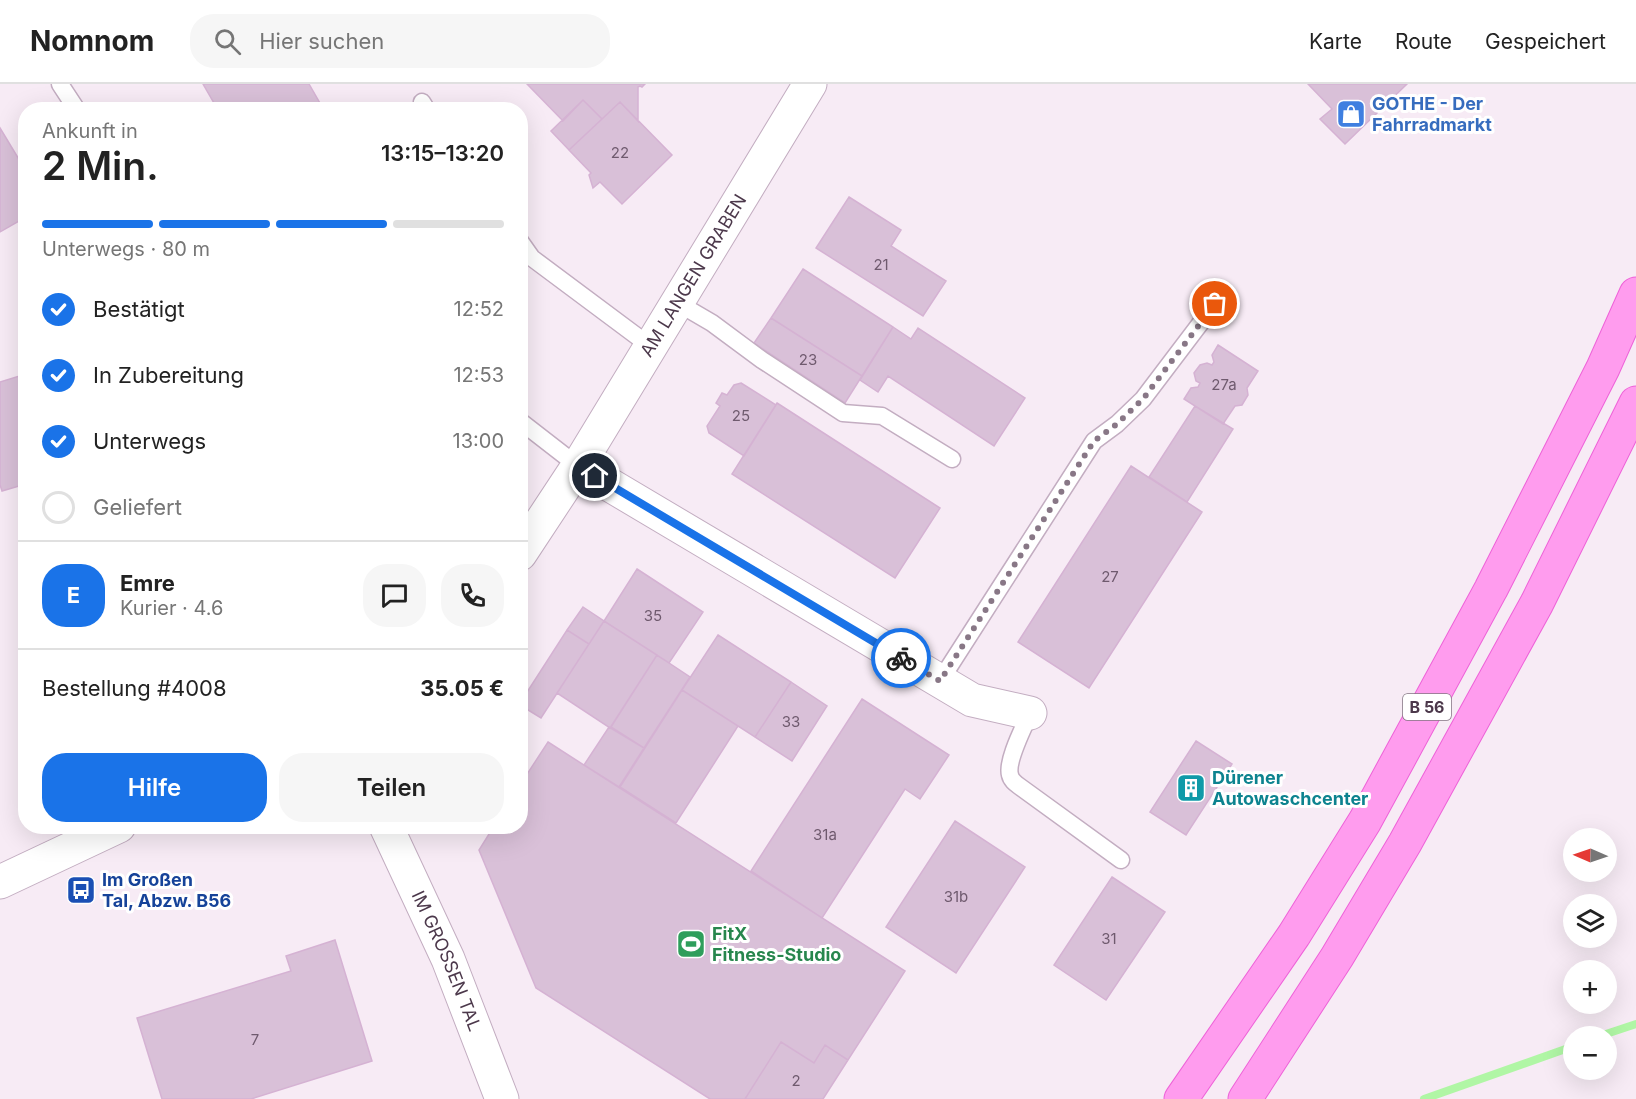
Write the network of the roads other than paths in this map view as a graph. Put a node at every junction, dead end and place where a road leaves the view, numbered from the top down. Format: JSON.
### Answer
{"nodes":[{"id":1,"x":60,"y":84,"type":"edge"},
{"id":2,"x":810,"y":84,"type":"edge"},
{"id":3,"x":71,"y":102,"type":"edge"},
{"id":4,"x":528,"y":252,"type":"edge"},
{"id":5,"x":1636,"y":294,"type":"edge"},
{"id":6,"x":676,"y":302,"type":"junction"},
{"id":7,"x":1215,"y":304,"type":"dead end"},
{"id":8,"x":650,"y":346,"type":"junction"},
{"id":9,"x":1636,"y":403,"type":"edge"},
{"id":10,"x":528,"y":427,"type":"edge"},
{"id":11,"x":952,"y":459,"type":"dead end"},
{"id":12,"x":578,"y":466,"type":"junction"},
{"id":13,"x":528,"y":542,"type":"edge"},
{"id":14,"x":940,"y":681,"type":"junction"},
{"id":15,"x":1030,"y":713,"type":"joint"},
{"id":16,"x":103,"y":834,"type":"edge"},
{"id":17,"x":390,"y":834,"type":"edge"},
{"id":18,"x":1121,"y":860,"type":"dead end"},
{"id":19,"x":0,"y":882,"type":"edge"},
{"id":20,"x":502,"y":1099,"type":"edge"},
{"id":21,"x":1181,"y":1099,"type":"edge"},
{"id":22,"x":1245,"y":1099,"type":"edge"}],
"edges":[{"from":1,"to":3,"type":"lane"},
{"from":2,"to":6,"type":"street","name":"AM LANGEN GRABEN"},
{"from":4,"to":8,"type":"lane"},
{"from":5,"to":21,"type":"main road","number":"B 56"},
{"from":6,"to":8,"type":"street","name":"AM LANGEN GRABEN"},
{"from":6,"to":11,"type":"lane"},
{"from":7,"to":14,"type":"lane"},
{"from":8,"to":12,"type":"street","name":"AM LANGEN GRABEN"},
{"from":9,"to":22,"type":"main road","number":"B 56"},
{"from":10,"to":12,"type":"lane"},
{"from":12,"to":13,"type":"street","name":"AM LANGEN GRABEN"},
{"from":12,"to":14,"type":"street"},
{"from":14,"to":15,"type":"street"},
{"from":15,"to":18,"type":"lane"},
{"from":16,"to":19,"type":"street"},
{"from":17,"to":20,"type":"street","name":"IM GROSSEN TAL"}]}
